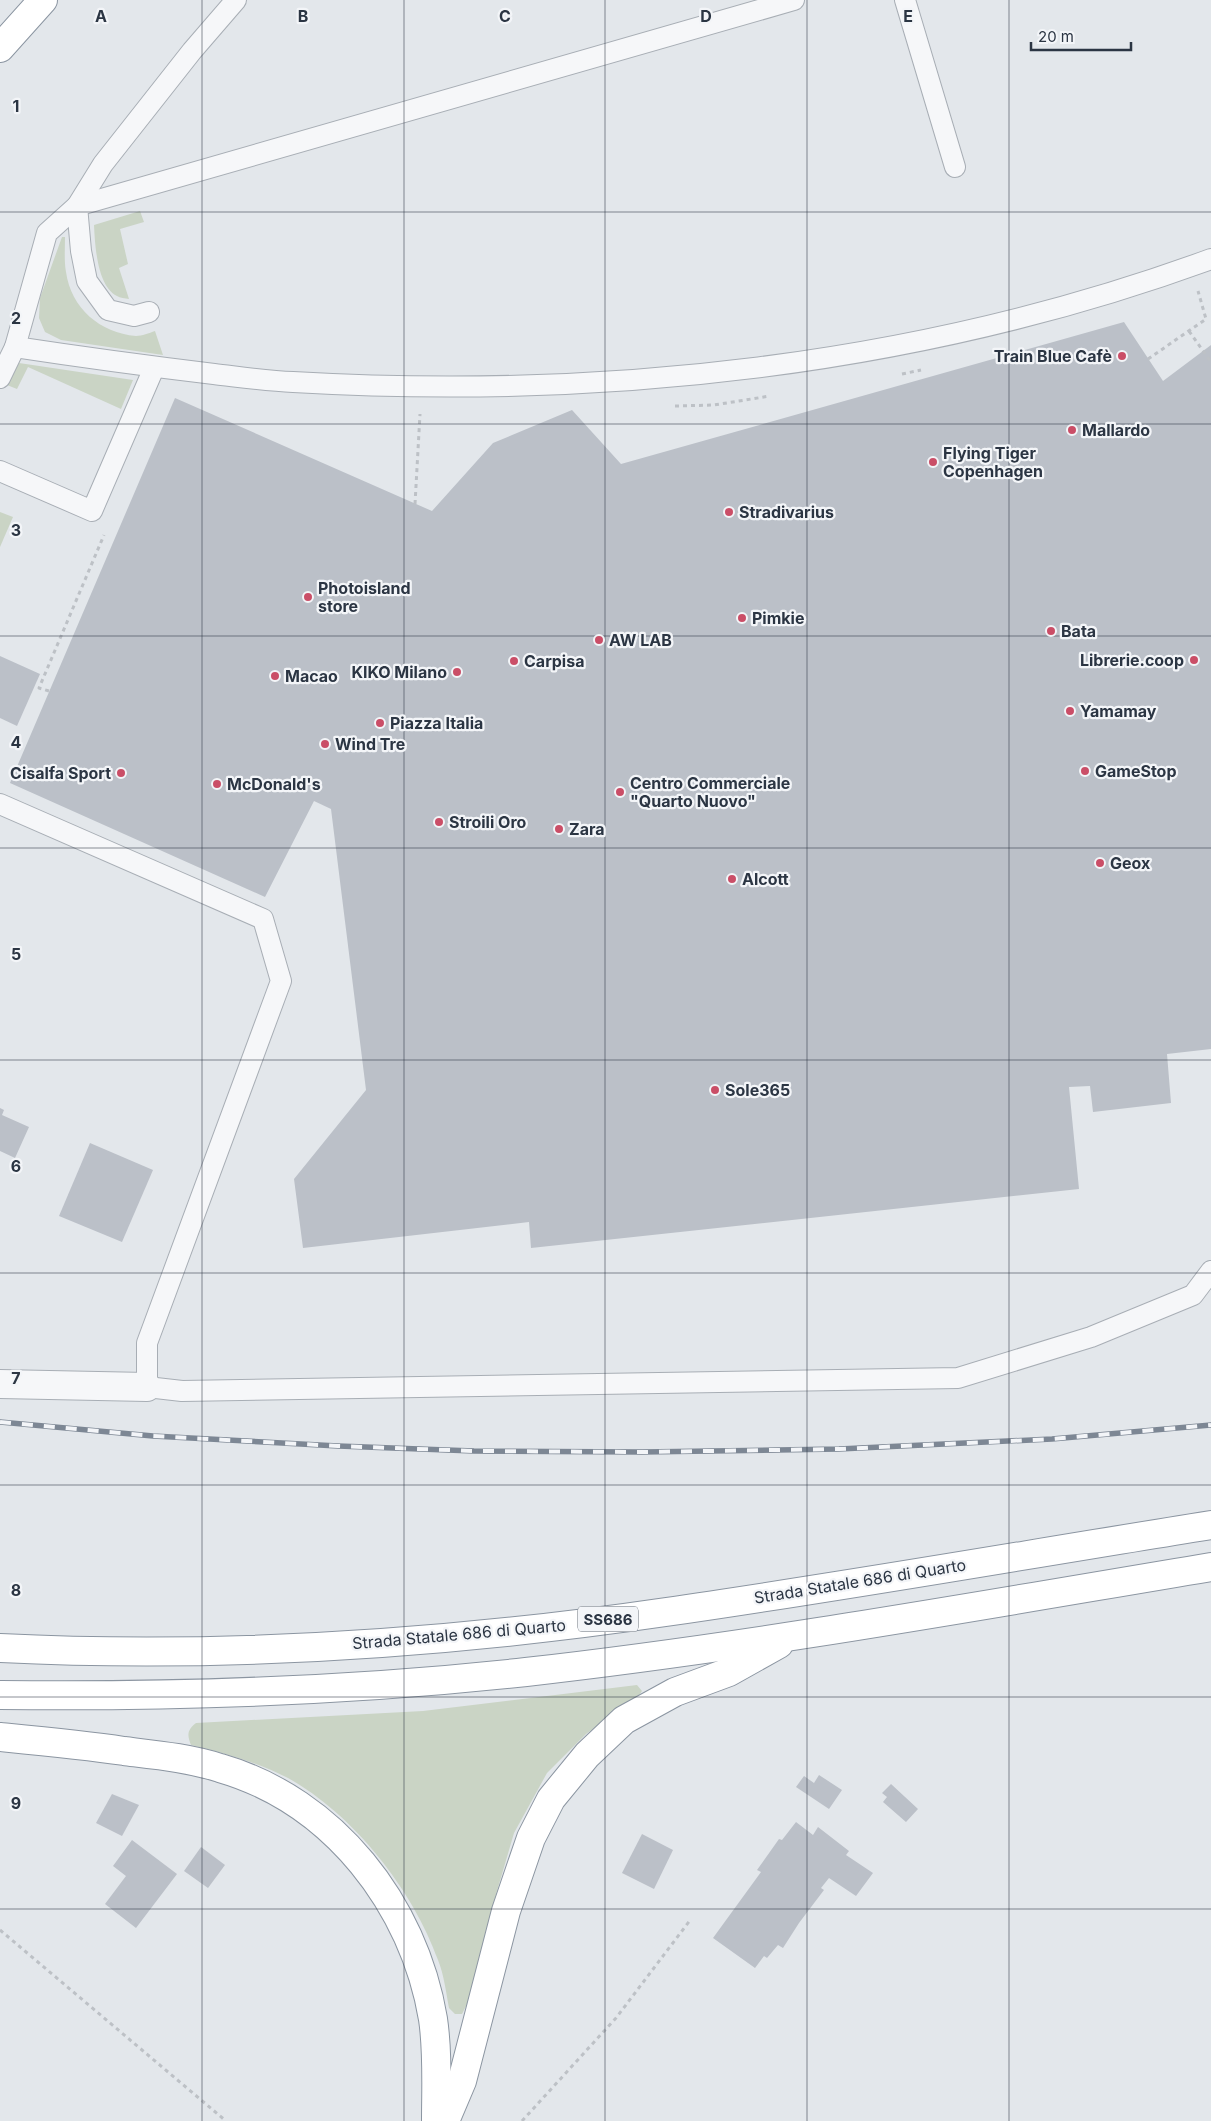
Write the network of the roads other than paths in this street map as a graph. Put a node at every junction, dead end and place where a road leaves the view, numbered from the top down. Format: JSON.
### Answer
{"nodes":[{"id":1,"x":43,"y":0,"type":"edge"},
{"id":2,"x":236,"y":0,"type":"edge"},
{"id":3,"x":794,"y":0,"type":"edge"},
{"id":4,"x":905,"y":0,"type":"edge"},
{"id":5,"x":7,"y":40,"type":"edge"},
{"id":6,"x":955,"y":168,"type":"dead end"},
{"id":7,"x":77,"y":206,"type":"junction"},
{"id":8,"x":1211,"y":259,"type":"edge"},
{"id":9,"x":149,"y":312,"type":"dead end"},
{"id":10,"x":15,"y":347,"type":"junction"},
{"id":11,"x":154,"y":368,"type":"junction"},
{"id":12,"x":0,"y":378,"type":"edge"},
{"id":13,"x":0,"y":471,"type":"edge"},
{"id":14,"x":0,"y":804,"type":"edge"},
{"id":15,"x":1211,"y":1270,"type":"edge"},
{"id":16,"x":0,"y":1384,"type":"edge"},
{"id":17,"x":147,"y":1387,"type":"junction"},
{"id":18,"x":1211,"y":1525,"type":"edge"},
{"id":19,"x":1211,"y":1567,"type":"edge"},
{"id":20,"x":791,"y":1637,"type":"junction"},
{"id":21,"x":0,"y":1648,"type":"edge"},
{"id":22,"x":0,"y":1695,"type":"edge"},
{"id":23,"x":0,"y":1737,"type":"edge"},
{"id":24,"x":436,"y":2121,"type":"edge"},
{"id":25,"x":445,"y":2121,"type":"edge"}],
"edges":[{"from":1,"to":5,"type":"highway"},
{"from":2,"to":7,"type":"lane"},
{"from":3,"to":7,"type":"lane"},
{"from":4,"to":6,"type":"lane"},
{"from":7,"to":9,"type":"lane"},
{"from":7,"to":10,"type":"lane"},
{"from":8,"to":11,"type":"lane"},
{"from":10,"to":11,"type":"lane"},
{"from":10,"to":12,"type":"lane"},
{"from":11,"to":13,"type":"lane"},
{"from":14,"to":17,"type":"lane"},
{"from":15,"to":17,"type":"lane"},
{"from":16,"to":17,"type":"street"},
{"from":18,"to":21,"type":"highway","name":"Strada Statale 686 di Quarto","number":"SS686"},
{"from":19,"to":20,"type":"highway"},
{"from":20,"to":22,"type":"highway"},
{"from":20,"to":25,"type":"highway"},
{"from":23,"to":24,"type":"highway"}]}
